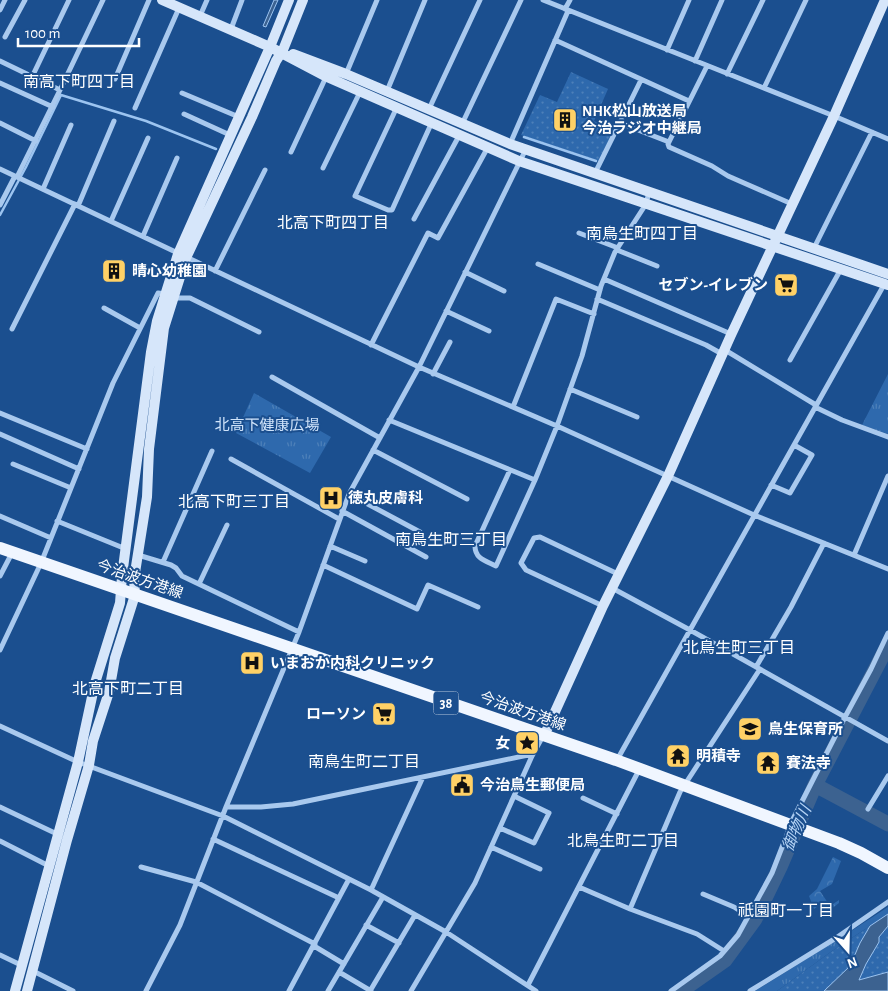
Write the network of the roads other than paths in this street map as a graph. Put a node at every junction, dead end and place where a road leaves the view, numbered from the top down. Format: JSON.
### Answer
{"nodes":[{"id":1,"x":5,"y":0,"type":"edge"},
{"id":2,"x":25,"y":0,"type":"edge"},
{"id":3,"x":68,"y":0,"type":"edge"},
{"id":4,"x":103,"y":0,"type":"edge"},
{"id":5,"x":149,"y":0,"type":"edge"},
{"id":6,"x":162,"y":0,"type":"edge"},
{"id":7,"x":207,"y":0,"type":"edge"},
{"id":8,"x":242,"y":0,"type":"edge"},
{"id":9,"x":289,"y":0,"type":"edge"},
{"id":10,"x":303,"y":0,"type":"edge"},
{"id":11,"x":377,"y":0,"type":"edge"},
{"id":12,"x":425,"y":0,"type":"edge"},
{"id":13,"x":480,"y":0,"type":"edge"},
{"id":14,"x":520,"y":0,"type":"edge"},
{"id":15,"x":543,"y":0,"type":"edge"},
{"id":16,"x":570,"y":0,"type":"edge"},
{"id":17,"x":689,"y":0,"type":"edge"},
{"id":18,"x":722,"y":0,"type":"edge"},
{"id":19,"x":763,"y":0,"type":"edge"},
{"id":20,"x":806,"y":0,"type":"edge"},
{"id":21,"x":885,"y":0,"type":"edge"},
{"id":22,"x":179,"y":7,"type":"junction"},
{"id":23,"x":0,"y":10,"type":"edge"},
{"id":24,"x":566,"y":10,"type":"junction"},
{"id":25,"x":200,"y":16,"type":"junction"},
{"id":26,"x":231,"y":30,"type":"junction"},
{"id":27,"x":5,"y":37,"type":"dead end"},
{"id":28,"x":555,"y":40,"type":"junction"},
{"id":29,"x":270,"y":47,"type":"junction"},
{"id":30,"x":667,"y":50,"type":"junction"},
{"id":31,"x":282,"y":52,"type":"junction"},
{"id":32,"x":695,"y":61,"type":"junction"},
{"id":33,"x":0,"y":62,"type":"edge"},
{"id":34,"x":707,"y":66,"type":"junction"},
{"id":35,"x":346,"y":74,"type":"junction"},
{"id":36,"x":727,"y":74,"type":"junction"},
{"id":37,"x":32,"y":77,"type":"junction"},
{"id":38,"x":326,"y":77,"type":"junction"},
{"id":39,"x":115,"y":79,"type":"dead end"},
{"id":40,"x":641,"y":80,"type":"junction"},
{"id":41,"x":0,"y":83,"type":"edge"},
{"id":42,"x":764,"y":88,"type":"junction"},
{"id":43,"x":60,"y":90,"type":"junction"},
{"id":44,"x":360,"y":91,"type":"junction"},
{"id":45,"x":387,"y":91,"type":"junction"},
{"id":46,"x":182,"y":93,"type":"dead end"},
{"id":47,"x":689,"y":101,"type":"junction"},
{"id":48,"x":53,"y":107,"type":"junction"},
{"id":49,"x":397,"y":107,"type":"junction"},
{"id":50,"x":135,"y":108,"type":"dead end"},
{"id":51,"x":429,"y":109,"type":"junction"},
{"id":52,"x":184,"y":114,"type":"dead end"},
{"id":53,"x":834,"y":116,"type":"junction"},
{"id":54,"x":239,"y":117,"type":"junction"},
{"id":55,"x":114,"y":121,"type":"dead end"},
{"id":56,"x":432,"y":122,"type":"junction"},
{"id":57,"x":620,"y":122,"type":"junction"},
{"id":58,"x":0,"y":123,"type":"edge"},
{"id":59,"x":71,"y":125,"type":"dead end"},
{"id":60,"x":461,"y":129,"type":"junction"},
{"id":61,"x":872,"y":132,"type":"junction"},
{"id":62,"x":230,"y":135,"type":"junction"},
{"id":63,"x":148,"y":138,"type":"dead end"},
{"id":64,"x":888,"y":139,"type":"edge"},
{"id":65,"x":36,"y":141,"type":"junction"},
{"id":66,"x":669,"y":142,"type":"junction"},
{"id":67,"x":510,"y":144,"type":"junction"},
{"id":68,"x":488,"y":146,"type":"junction"},
{"id":69,"x":526,"y":149,"type":"junction"},
{"id":70,"x":291,"y":152,"type":"dead end"},
{"id":71,"x":177,"y":158,"type":"dead end"},
{"id":72,"x":519,"y":161,"type":"junction"},
{"id":73,"x":322,"y":168,"type":"dead end"},
{"id":74,"x":0,"y":169,"type":"edge"},
{"id":75,"x":265,"y":170,"type":"dead end"},
{"id":76,"x":595,"y":173,"type":"junction"},
{"id":77,"x":16,"y":177,"type":"junction"},
{"id":78,"x":43,"y":189,"type":"junction"},
{"id":79,"x":650,"y":192,"type":"junction"},
{"id":80,"x":646,"y":204,"type":"junction"},
{"id":81,"x":793,"y":204,"type":"junction"},
{"id":82,"x":0,"y":205,"type":"edge"},
{"id":83,"x":77,"y":205,"type":"junction"},
{"id":84,"x":414,"y":219,"type":"dead end"},
{"id":85,"x":111,"y":221,"type":"junction"},
{"id":86,"x":579,"y":233,"type":"dead end"},
{"id":87,"x":143,"y":236,"type":"junction"},
{"id":88,"x":778,"y":236,"type":"junction"},
{"id":89,"x":774,"y":247,"type":"junction"},
{"id":90,"x":814,"y":248,"type":"junction"},
{"id":91,"x":617,"y":249,"type":"junction"},
{"id":92,"x":182,"y":256,"type":"junction"},
{"id":93,"x":538,"y":264,"type":"dead end"},
{"id":94,"x":657,"y":266,"type":"dead end"},
{"id":95,"x":841,"y":269,"type":"junction"},
{"id":96,"x":215,"y":271,"type":"junction"},
{"id":97,"x":465,"y":272,"type":"junction"},
{"id":98,"x":604,"y":279,"type":"junction"},
{"id":99,"x":887,"y":280,"type":"edge"},
{"id":100,"x":600,"y":290,"type":"junction"},
{"id":101,"x":504,"y":291,"type":"dead end"},
{"id":102,"x":169,"y":296,"type":"junction"},
{"id":103,"x":598,"y":299,"type":"junction"},
{"id":104,"x":104,"y":308,"type":"dead end"},
{"id":105,"x":446,"y":311,"type":"junction"},
{"id":106,"x":594,"y":314,"type":"junction"},
{"id":107,"x":140,"y":328,"type":"junction"},
{"id":108,"x":12,"y":330,"type":"dead end"},
{"id":109,"x":259,"y":332,"type":"dead end"},
{"id":110,"x":489,"y":332,"type":"dead end"},
{"id":111,"x":731,"y":334,"type":"junction"},
{"id":112,"x":450,"y":342,"type":"dead end"},
{"id":113,"x":371,"y":345,"type":"junction"},
{"id":114,"x":724,"y":352,"type":"junction"},
{"id":115,"x":790,"y":360,"type":"dead end"},
{"id":116,"x":419,"y":367,"type":"junction"},
{"id":117,"x":433,"y":374,"type":"junction"},
{"id":118,"x":272,"y":377,"type":"dead end"},
{"id":119,"x":570,"y":389,"type":"junction"},
{"id":120,"x":816,"y":406,"type":"junction"},
{"id":121,"x":513,"y":407,"type":"junction"},
{"id":122,"x":0,"y":413,"type":"edge"},
{"id":123,"x":637,"y":417,"type":"dead end"},
{"id":124,"x":389,"y":420,"type":"junction"},
{"id":125,"x":557,"y":426,"type":"junction"},
{"id":126,"x":0,"y":434,"type":"edge"},
{"id":127,"x":888,"y":437,"type":"edge"},
{"id":128,"x":380,"y":438,"type":"junction"},
{"id":129,"x":794,"y":446,"type":"junction"},
{"id":130,"x":87,"y":450,"type":"junction"},
{"id":131,"x":373,"y":450,"type":"junction"},
{"id":132,"x":212,"y":451,"type":"dead end"},
{"id":133,"x":232,"y":459,"type":"dead end"},
{"id":134,"x":13,"y":464,"type":"dead end"},
{"id":135,"x":79,"y":469,"type":"junction"},
{"id":136,"x":510,"y":470,"type":"junction"},
{"id":137,"x":668,"y":476,"type":"junction"},
{"id":138,"x":888,"y":476,"type":"edge"},
{"id":139,"x":535,"y":480,"type":"junction"},
{"id":140,"x":771,"y":485,"type":"junction"},
{"id":141,"x":71,"y":488,"type":"junction"},
{"id":142,"x":349,"y":494,"type":"junction"},
{"id":143,"x":467,"y":499,"type":"dead end"},
{"id":144,"x":342,"y":511,"type":"junction"},
{"id":145,"x":754,"y":515,"type":"junction"},
{"id":146,"x":0,"y":516,"type":"edge"},
{"id":147,"x":340,"y":519,"type":"junction"},
{"id":148,"x":57,"y":521,"type":"junction"},
{"id":149,"x":227,"y":524,"type":"dead end"},
{"id":150,"x":420,"y":532,"type":"dead end"},
{"id":151,"x":51,"y":538,"type":"junction"},
{"id":152,"x":824,"y":543,"type":"junction"},
{"id":153,"x":330,"y":546,"type":"junction"},
{"id":154,"x":0,"y":548,"type":"edge"},
{"id":155,"x":126,"y":549,"type":"junction"},
{"id":156,"x":13,"y":553,"type":"junction"},
{"id":157,"x":138,"y":555,"type":"junction"},
{"id":158,"x":854,"y":555,"type":"junction"},
{"id":159,"x":426,"y":557,"type":"dead end"},
{"id":160,"x":365,"y":561,"type":"dead end"},
{"id":161,"x":163,"y":562,"type":"junction"},
{"id":162,"x":41,"y":563,"type":"junction"},
{"id":163,"x":323,"y":565,"type":"junction"},
{"id":164,"x":888,"y":569,"type":"edge"},
{"id":165,"x":619,"y":574,"type":"junction"},
{"id":166,"x":0,"y":576,"type":"edge"},
{"id":167,"x":200,"y":584,"type":"junction"},
{"id":168,"x":612,"y":588,"type":"junction"},
{"id":169,"x":129,"y":593,"type":"junction"},
{"id":170,"x":603,"y":606,"type":"junction"},
{"id":171,"x":478,"y":607,"type":"dead end"},
{"id":172,"x":690,"y":630,"type":"junction"},
{"id":173,"x":299,"y":632,"type":"junction"},
{"id":174,"x":888,"y":633,"type":"edge"},
{"id":175,"x":0,"y":650,"type":"edge"},
{"id":176,"x":291,"y":650,"type":"junction"},
{"id":177,"x":758,"y":668,"type":"junction"},
{"id":178,"x":845,"y":716,"type":"junction"},
{"id":179,"x":0,"y":726,"type":"edge"},
{"id":180,"x":544,"y":736,"type":"junction"},
{"id":181,"x":888,"y":741,"type":"edge"},
{"id":182,"x":533,"y":754,"type":"junction"},
{"id":183,"x":616,"y":760,"type":"junction"},
{"id":184,"x":78,"y":762,"type":"junction"},
{"id":185,"x":89,"y":765,"type":"junction"},
{"id":186,"x":640,"y":769,"type":"junction"},
{"id":187,"x":888,"y":776,"type":"edge"},
{"id":188,"x":423,"y":777,"type":"junction"},
{"id":189,"x":684,"y":786,"type":"junction"},
{"id":190,"x":514,"y":796,"type":"junction"},
{"id":191,"x":583,"y":798,"type":"dead end"},
{"id":192,"x":0,"y":807,"type":"edge"},
{"id":193,"x":226,"y":807,"type":"junction"},
{"id":194,"x":868,"y":809,"type":"dead end"},
{"id":195,"x":617,"y":814,"type":"junction"},
{"id":196,"x":222,"y":816,"type":"junction"},
{"id":197,"x":792,"y":825,"type":"junction"},
{"id":198,"x":500,"y":828,"type":"junction"},
{"id":199,"x":57,"y":834,"type":"junction"},
{"id":200,"x":213,"y":839,"type":"junction"},
{"id":201,"x":0,"y":841,"type":"edge"},
{"id":202,"x":491,"y":847,"type":"junction"},
{"id":203,"x":885,"y":863,"type":"edge"},
{"id":204,"x":49,"y":866,"type":"junction"},
{"id":205,"x":141,"y":867,"type":"dead end"},
{"id":206,"x":540,"y":869,"type":"dead end"},
{"id":207,"x":349,"y":879,"type":"junction"},
{"id":208,"x":196,"y":882,"type":"junction"},
{"id":209,"x":579,"y":887,"type":"junction"},
{"id":210,"x":371,"y":890,"type":"junction"},
{"id":211,"x":703,"y":894,"type":"dead end"},
{"id":212,"x":383,"y":897,"type":"junction"},
{"id":213,"x":339,"y":898,"type":"junction"},
{"id":214,"x":888,"y":902,"type":"edge"},
{"id":215,"x":630,"y":909,"type":"junction"},
{"id":216,"x":415,"y":915,"type":"junction"},
{"id":217,"x":748,"y":916,"type":"junction"},
{"id":218,"x":366,"y":925,"type":"junction"},
{"id":219,"x":446,"y":932,"type":"junction"},
{"id":220,"x":398,"y":943,"type":"junction"},
{"id":221,"x":315,"y":945,"type":"junction"},
{"id":222,"x":724,"y":951,"type":"junction"},
{"id":223,"x":0,"y":955,"type":"edge"},
{"id":224,"x":344,"y":964,"type":"junction"},
{"id":225,"x":22,"y":966,"type":"junction"},
{"id":226,"x":32,"y":971,"type":"junction"},
{"id":227,"x":339,"y":972,"type":"junction"},
{"id":228,"x":528,"y":985,"type":"junction"},
{"id":229,"x":15,"y":991,"type":"edge"},
{"id":230,"x":27,"y":991,"type":"edge"},
{"id":231,"x":73,"y":991,"type":"edge"},
{"id":232,"x":146,"y":991,"type":"edge"},
{"id":233,"x":289,"y":991,"type":"edge"},
{"id":234,"x":328,"y":991,"type":"edge"},
{"id":235,"x":371,"y":991,"type":"edge"},
{"id":236,"x":411,"y":991,"type":"edge"},
{"id":237,"x":536,"y":991,"type":"edge"},
{"id":238,"x":671,"y":991,"type":"edge"},
{"id":239,"x":750,"y":991,"type":"edge"}],
"edges":[{"from":1,"to":23,"type":"street"},
{"from":2,"to":27,"type":"street"},
{"from":3,"to":37,"type":"street"},
{"from":4,"to":43,"type":"street"},
{"from":5,"to":39,"type":"street"},
{"from":6,"to":22,"type":"street"},
{"from":7,"to":25,"type":"street"},
{"from":8,"to":26,"type":"street"},
{"from":9,"to":29,"type":"street"},
{"from":10,"to":31,"type":"street"},
{"from":11,"to":35,"type":"street"},
{"from":12,"to":45,"type":"street"},
{"from":13,"to":51,"type":"street"},
{"from":14,"to":60,"type":"street"},
{"from":15,"to":24,"type":"street"},
{"from":16,"to":24,"type":"street"},
{"from":17,"to":30,"type":"street"},
{"from":18,"to":32,"type":"street"},
{"from":19,"to":36,"type":"street"},
{"from":20,"to":42,"type":"street"},
{"from":21,"to":53,"type":"street"},
{"from":22,"to":25,"type":"street"},
{"from":22,"to":50,"type":"street"},
{"from":24,"to":28,"type":"street"},
{"from":24,"to":30,"type":"street"},
{"from":25,"to":26,"type":"street"},
{"from":26,"to":29,"type":"street"},
{"from":28,"to":40,"type":"street"},
{"from":28,"to":67,"type":"street"},
{"from":29,"to":31,"type":"street"},
{"from":29,"to":54,"type":"street"},
{"from":30,"to":32,"type":"street"},
{"from":31,"to":35,"type":"street"},
{"from":31,"to":38,"type":"street"},
{"from":31,"to":92,"type":"street"},
{"from":32,"to":34,"type":"street"},
{"from":33,"to":37,"type":"street"},
{"from":34,"to":36,"type":"street"},
{"from":34,"to":47,"type":"street"},
{"from":35,"to":45,"type":"street"},
{"from":36,"to":42,"type":"street"},
{"from":37,"to":43,"type":"street"},
{"from":38,"to":44,"type":"street"},
{"from":38,"to":70,"type":"street"},
{"from":40,"to":47,"type":"street"},
{"from":40,"to":57,"type":"street"},
{"from":41,"to":48,"type":"street"},
{"from":42,"to":53,"type":"street"},
{"from":43,"to":48,"type":"street"},
{"from":44,"to":49,"type":"street"},
{"from":44,"to":73,"type":"street"},
{"from":45,"to":51,"type":"street"},
{"from":46,"to":54,"type":"street"},
{"from":47,"to":66,"type":"street"},
{"from":48,"to":65,"type":"street"},
{"from":49,"to":56,"type":"street"},
{"from":49,"to":56,"type":"street"},
{"from":51,"to":60,"type":"street"},
{"from":52,"to":62,"type":"street"},
{"from":53,"to":61,"type":"street"},
{"from":53,"to":81,"type":"street"},
{"from":54,"to":62,"type":"street"},
{"from":55,"to":83,"type":"street"},
{"from":56,"to":60,"type":"street"},
{"from":57,"to":66,"type":"street"},
{"from":57,"to":76,"type":"street"},
{"from":58,"to":65,"type":"street"},
{"from":59,"to":78,"type":"street"},
{"from":60,"to":67,"type":"street"},
{"from":60,"to":68,"type":"street"},
{"from":60,"to":84,"type":"street"},
{"from":61,"to":64,"type":"street"},
{"from":61,"to":90,"type":"street"},
{"from":62,"to":92,"type":"street"},
{"from":63,"to":85,"type":"street"},
{"from":65,"to":77,"type":"street"},
{"from":66,"to":81,"type":"street"},
{"from":67,"to":69,"type":"street"},
{"from":68,"to":72,"type":"street"},
{"from":68,"to":113,"type":"street"},
{"from":69,"to":72,"type":"street"},
{"from":69,"to":76,"type":"street"},
{"from":71,"to":87,"type":"street"},
{"from":72,"to":80,"type":"street"},
{"from":72,"to":97,"type":"street"},
{"from":74,"to":77,"type":"street"},
{"from":75,"to":96,"type":"street"},
{"from":76,"to":79,"type":"street"},
{"from":77,"to":78,"type":"street"},
{"from":77,"to":82,"type":"street"},
{"from":78,"to":83,"type":"street"},
{"from":79,"to":80,"type":"street"},
{"from":79,"to":88,"type":"street"},
{"from":80,"to":89,"type":"street"},
{"from":80,"to":91,"type":"street"},
{"from":81,"to":88,"type":"street"},
{"from":83,"to":85,"type":"street"},
{"from":83,"to":108,"type":"street"},
{"from":85,"to":87,"type":"street"},
{"from":86,"to":91,"type":"street"},
{"from":87,"to":92,"type":"street"},
{"from":88,"to":89,"type":"street"},
{"from":88,"to":90,"type":"street"},
{"from":89,"to":95,"type":"street"},
{"from":89,"to":111,"type":"street"},
{"from":90,"to":99,"type":"street"},
{"from":91,"to":94,"type":"street"},
{"from":91,"to":98,"type":"street"},
{"from":92,"to":96,"type":"street"},
{"from":92,"to":102,"type":"street"},
{"from":93,"to":100,"type":"street"},
{"from":95,"to":99,"type":"street"},
{"from":95,"to":115,"type":"street"},
{"from":96,"to":113,"type":"street"},
{"from":97,"to":101,"type":"street"},
{"from":97,"to":105,"type":"street"},
{"from":98,"to":100,"type":"street"},
{"from":98,"to":111,"type":"street"},
{"from":99,"to":120,"type":"street"},
{"from":100,"to":103,"type":"street"},
{"from":102,"to":107,"type":"street"},
{"from":102,"to":109,"type":"street"},
{"from":102,"to":155,"type":"street"},
{"from":102,"to":157,"type":"street"},
{"from":103,"to":106,"type":"street"},
{"from":103,"to":114,"type":"street"},
{"from":104,"to":107,"type":"street"},
{"from":105,"to":110,"type":"street"},
{"from":105,"to":116,"type":"street"},
{"from":106,"to":119,"type":"street"},
{"from":106,"to":121,"type":"street"},
{"from":107,"to":130,"type":"street"},
{"from":111,"to":114,"type":"street"},
{"from":112,"to":117,"type":"street"},
{"from":113,"to":116,"type":"street"},
{"from":114,"to":120,"type":"street"},
{"from":114,"to":137,"type":"street"},
{"from":116,"to":117,"type":"street"},
{"from":116,"to":124,"type":"street"},
{"from":117,"to":121,"type":"street"},
{"from":118,"to":128,"type":"street"},
{"from":119,"to":123,"type":"street"},
{"from":119,"to":125,"type":"street"},
{"from":120,"to":127,"type":"street"},
{"from":120,"to":129,"type":"street"},
{"from":121,"to":125,"type":"street"},
{"from":122,"to":130,"type":"street"},
{"from":124,"to":128,"type":"street"},
{"from":124,"to":136,"type":"street"},
{"from":125,"to":137,"type":"street"},
{"from":125,"to":139,"type":"street"},
{"from":126,"to":135,"type":"street"},
{"from":128,"to":131,"type":"street"},
{"from":129,"to":140,"type":"street"},
{"from":129,"to":140,"type":"street"},
{"from":130,"to":135,"type":"street"},
{"from":131,"to":142,"type":"street"},
{"from":131,"to":143,"type":"street"},
{"from":132,"to":161,"type":"street"},
{"from":133,"to":147,"type":"street"},
{"from":134,"to":141,"type":"street"},
{"from":135,"to":141,"type":"street"},
{"from":136,"to":139,"type":"street"},
{"from":136,"to":139,"type":"street"},
{"from":137,"to":145,"type":"street"},
{"from":137,"to":165,"type":"street"},
{"from":138,"to":158,"type":"street"},
{"from":140,"to":145,"type":"street"},
{"from":141,"to":148,"type":"street"},
{"from":142,"to":144,"type":"street"},
{"from":142,"to":150,"type":"street"},
{"from":144,"to":147,"type":"street"},
{"from":144,"to":159,"type":"street"},
{"from":145,"to":152,"type":"street"},
{"from":145,"to":172,"type":"street"},
{"from":146,"to":151,"type":"street"},
{"from":147,"to":153,"type":"street"},
{"from":148,"to":151,"type":"street"},
{"from":148,"to":155,"type":"street"},
{"from":149,"to":167,"type":"street"},
{"from":151,"to":162,"type":"street"},
{"from":152,"to":158,"type":"street"},
{"from":152,"to":177,"type":"street"},
{"from":153,"to":160,"type":"street"},
{"from":153,"to":163,"type":"street"},
{"from":154,"to":156,"type":"main road","name":"今治波方港線","number":"38"},
{"from":155,"to":169,"type":"street"},
{"from":156,"to":162,"type":"main road","name":"今治波方港線","number":"38"},
{"from":156,"to":166,"type":"street"},
{"from":157,"to":161,"type":"street"},
{"from":157,"to":169,"type":"street"},
{"from":158,"to":164,"type":"street"},
{"from":161,"to":167,"type":"street"},
{"from":162,"to":169,"type":"main road","name":"今治波方港線","number":"38"},
{"from":162,"to":175,"type":"street"},
{"from":163,"to":171,"type":"street"},
{"from":163,"to":173,"type":"street"},
{"from":165,"to":168,"type":"street"},
{"from":165,"to":170,"type":"street"},
{"from":167,"to":173,"type":"street"},
{"from":168,"to":170,"type":"street"},
{"from":168,"to":172,"type":"street"},
{"from":169,"to":176,"type":"main road","name":"今治波方港線","number":"38"},
{"from":169,"to":184,"type":"street"},
{"from":169,"to":185,"type":"street"},
{"from":170,"to":180,"type":"street"},
{"from":172,"to":177,"type":"street"},
{"from":172,"to":183,"type":"street"},
{"from":173,"to":176,"type":"street"},
{"from":174,"to":178,"type":"street"},
{"from":176,"to":180,"type":"main road","name":"今治波方港線","number":"38"},
{"from":176,"to":193,"type":"street"},
{"from":177,"to":178,"type":"street"},
{"from":177,"to":189,"type":"street"},
{"from":178,"to":181,"type":"street"},
{"from":178,"to":197,"type":"street"},
{"from":179,"to":184,"type":"street"},
{"from":180,"to":182,"type":"street"},
{"from":180,"to":183,"type":"main road","name":"今治波方港線","number":"38"},
{"from":182,"to":188,"type":"street"},
{"from":182,"to":190,"type":"street"},
{"from":183,"to":186,"type":"main road","name":"今治波方港線","number":"38"},
{"from":184,"to":185,"type":"street"},
{"from":184,"to":199,"type":"street"},
{"from":185,"to":196,"type":"street"},
{"from":185,"to":226,"type":"street"},
{"from":186,"to":189,"type":"main road","name":"今治波方港線","number":"38"},
{"from":186,"to":195,"type":"street"},
{"from":187,"to":194,"type":"street"},
{"from":188,"to":193,"type":"street"},
{"from":188,"to":210,"type":"street"},
{"from":189,"to":197,"type":"main road","name":"今治波方港線","number":"38"},
{"from":189,"to":215,"type":"street"},
{"from":190,"to":198,"type":"street"},
{"from":190,"to":198,"type":"street"},
{"from":191,"to":195,"type":"street"},
{"from":192,"to":199,"type":"street"},
{"from":193,"to":196,"type":"street"},
{"from":195,"to":209,"type":"street"},
{"from":196,"to":200,"type":"street"},
{"from":196,"to":207,"type":"street"},
{"from":197,"to":203,"type":"main road","name":"今治波方港線","number":"38"},
{"from":197,"to":217,"type":"street"},
{"from":198,"to":202,"type":"street"},
{"from":199,"to":204,"type":"street"},
{"from":200,"to":208,"type":"street"},
{"from":200,"to":213,"type":"street"},
{"from":201,"to":204,"type":"street"},
{"from":202,"to":206,"type":"street"},
{"from":202,"to":219,"type":"street"},
{"from":204,"to":225,"type":"street"},
{"from":205,"to":208,"type":"street"},
{"from":207,"to":210,"type":"street"},
{"from":207,"to":213,"type":"street"},
{"from":208,"to":221,"type":"street"},
{"from":208,"to":232,"type":"street"},
{"from":209,"to":215,"type":"street"},
{"from":209,"to":228,"type":"street"},
{"from":210,"to":212,"type":"street"},
{"from":211,"to":217,"type":"street"},
{"from":212,"to":216,"type":"street"},
{"from":212,"to":218,"type":"street"},
{"from":213,"to":221,"type":"street"},
{"from":214,"to":239,"type":"street"},
{"from":215,"to":222,"type":"street"},
{"from":216,"to":219,"type":"street"},
{"from":216,"to":220,"type":"street"},
{"from":217,"to":222,"type":"street"},
{"from":218,"to":220,"type":"street"},
{"from":218,"to":224,"type":"street"},
{"from":219,"to":228,"type":"street"},
{"from":219,"to":236,"type":"street"},
{"from":220,"to":235,"type":"street"},
{"from":221,"to":224,"type":"street"},
{"from":221,"to":233,"type":"street"},
{"from":222,"to":238,"type":"street"},
{"from":223,"to":225,"type":"street"},
{"from":224,"to":227,"type":"street"},
{"from":225,"to":226,"type":"street"},
{"from":225,"to":229,"type":"street"},
{"from":226,"to":230,"type":"street"},
{"from":226,"to":231,"type":"street"},
{"from":227,"to":234,"type":"street"},
{"from":227,"to":235,"type":"street"},
{"from":228,"to":237,"type":"street"}]}
